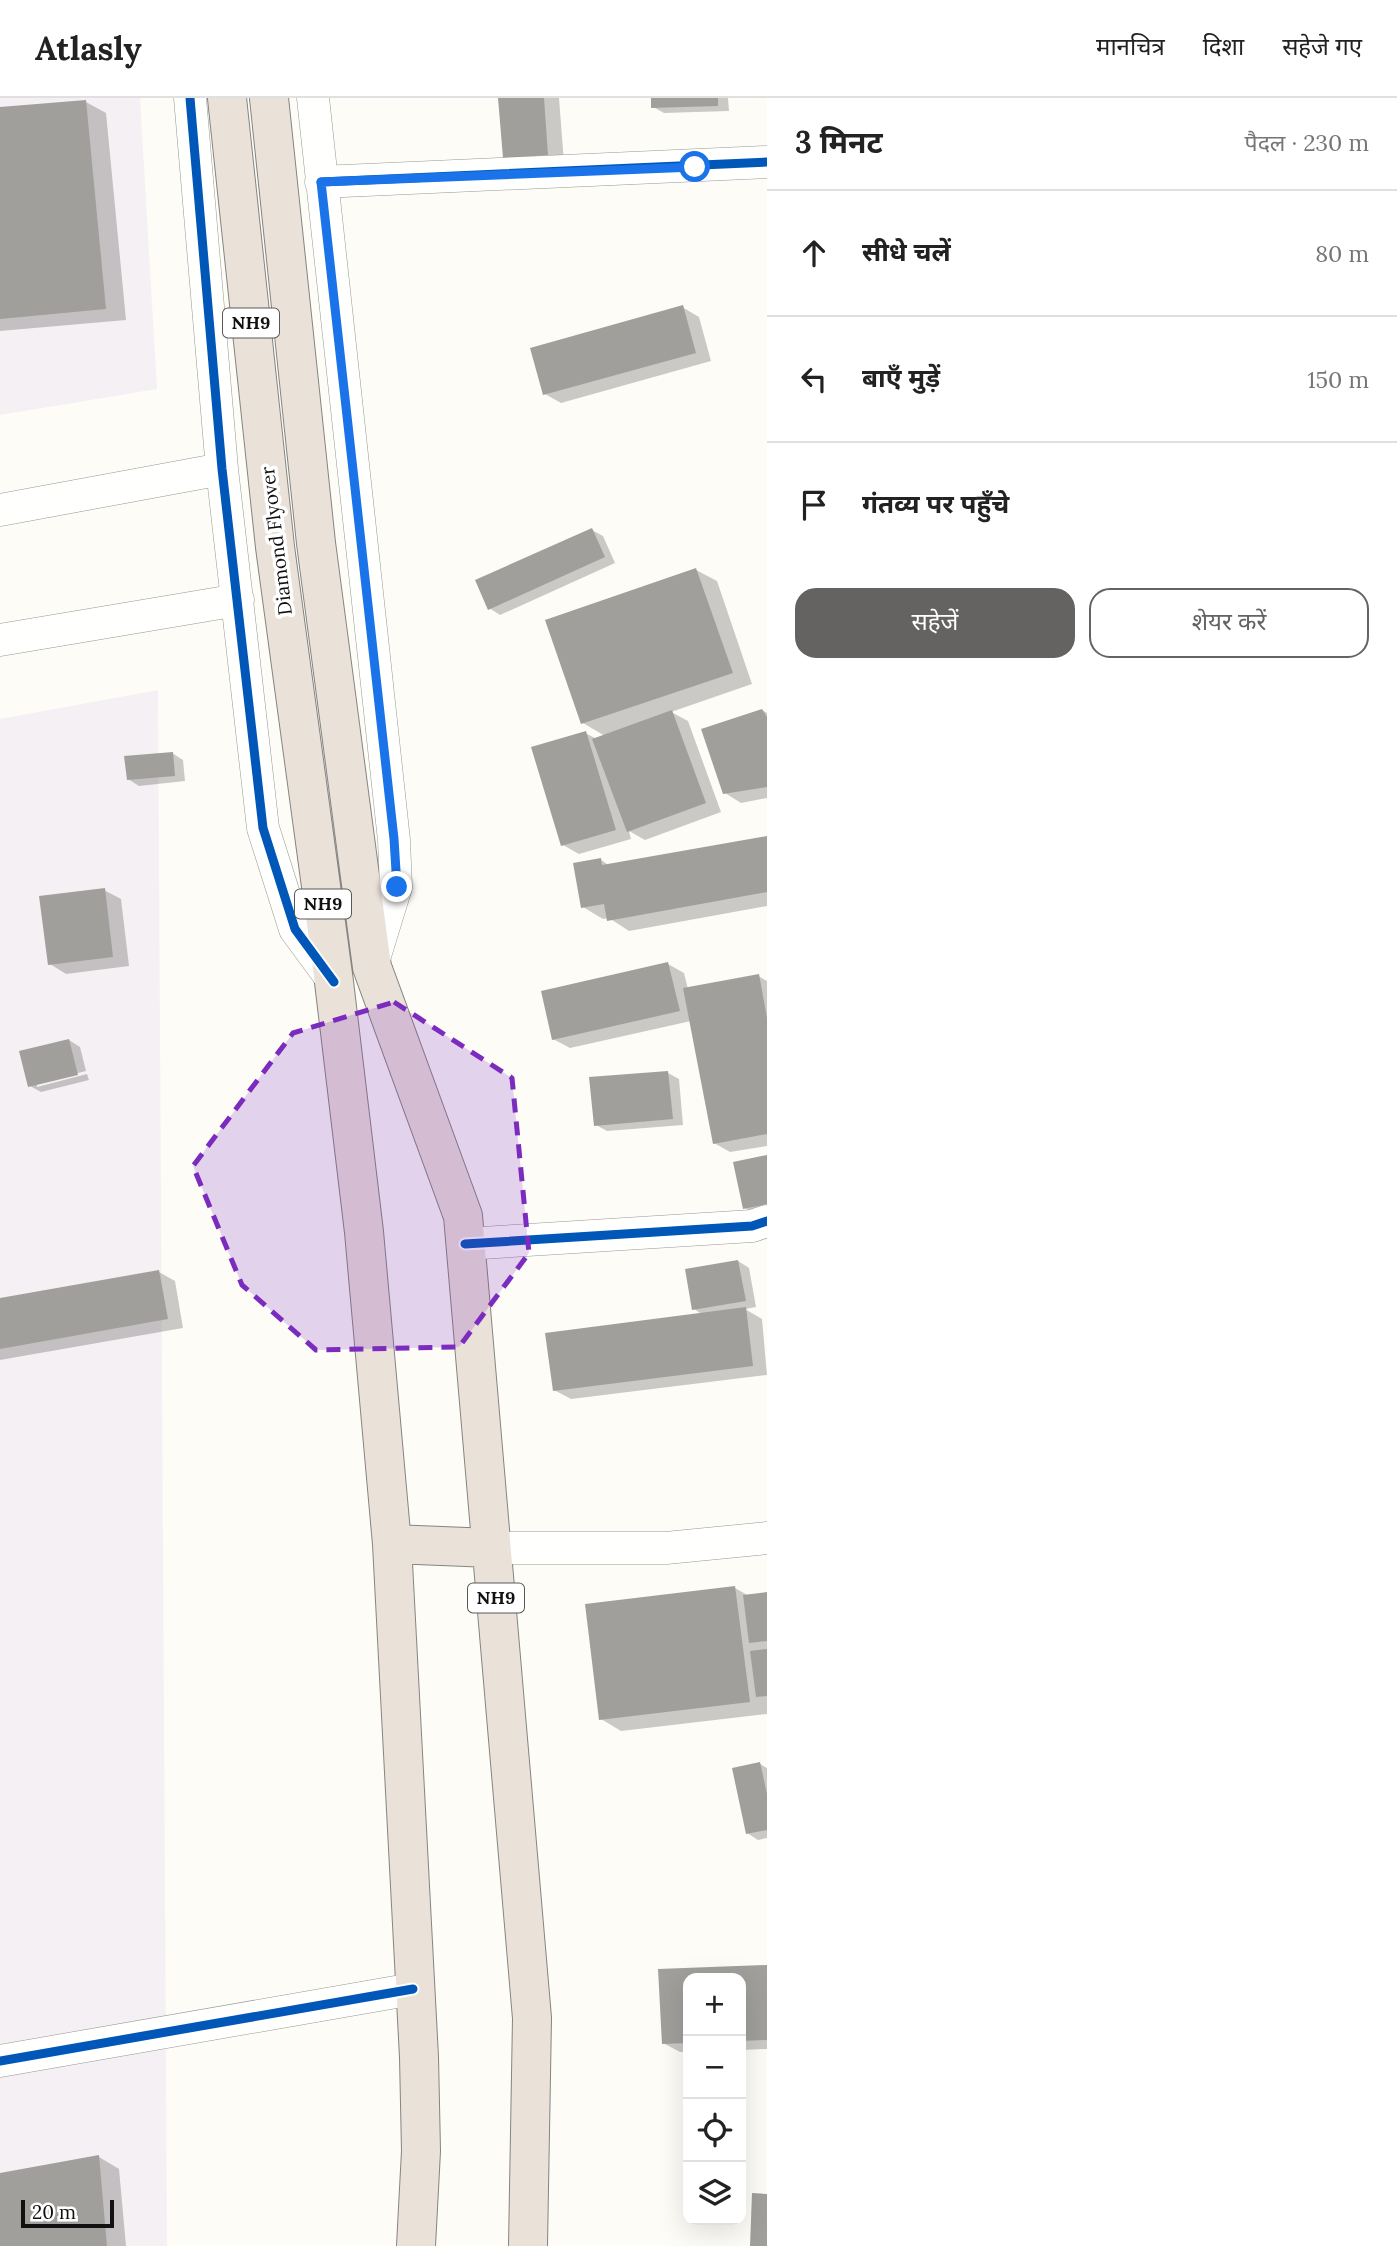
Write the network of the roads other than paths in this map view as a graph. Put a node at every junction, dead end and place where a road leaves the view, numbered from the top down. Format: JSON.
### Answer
{"nodes":[{"id":1,"x":190,"y":98,"type":"edge"},
{"id":2,"x":227,"y":98,"type":"edge"},
{"id":3,"x":269,"y":98,"type":"edge"},
{"id":4,"x":313,"y":98,"type":"edge"},
{"id":5,"x":767,"y":162,"type":"edge"},
{"id":6,"x":321,"y":182,"type":"junction"},
{"id":7,"x":222,"y":469,"type":"junction"},
{"id":8,"x":0,"y":510,"type":"edge"},
{"id":9,"x":238,"y":600,"type":"junction"},
{"id":10,"x":0,"y":640,"type":"edge"},
{"id":11,"x":372,"y":967,"type":"junction"},
{"id":12,"x":334,"y":982,"type":"junction"},
{"id":13,"x":767,"y":1221,"type":"edge"},
{"id":14,"x":465,"y":1244,"type":"junction"},
{"id":15,"x":767,"y":1538,"type":"edge"},
{"id":16,"x":392,"y":1544,"type":"junction"},
{"id":17,"x":491,"y":1548,"type":"junction"},
{"id":18,"x":413,"y":1989,"type":"junction"},
{"id":19,"x":0,"y":2061,"type":"edge"},
{"id":20,"x":416,"y":2246,"type":"edge"},
{"id":21,"x":528,"y":2246,"type":"edge"}],
"edges":[{"from":1,"to":7,"type":"street"},
{"from":2,"to":12,"type":"highway","name":"Diamond Flyover","number":"NH9"},
{"from":3,"to":11,"type":"highway","name":"Diamond Flyover","number":"NH9"},
{"from":4,"to":6,"type":"street"},
{"from":5,"to":6,"type":"street"},
{"from":6,"to":11,"type":"street"},
{"from":7,"to":8,"type":"street"},
{"from":7,"to":9,"type":"street"},
{"from":9,"to":10,"type":"street"},
{"from":9,"to":12,"type":"street"},
{"from":11,"to":14,"type":"highway","number":"NH9"},
{"from":12,"to":16,"type":"highway","number":"NH9"},
{"from":13,"to":14,"type":"street"},
{"from":14,"to":17,"type":"highway","number":"NH9"},
{"from":15,"to":17,"type":"street"},
{"from":16,"to":17,"type":"highway"},
{"from":16,"to":18,"type":"highway","number":"NH9"},
{"from":17,"to":21,"type":"highway","number":"NH9"},
{"from":18,"to":19,"type":"street"},
{"from":18,"to":20,"type":"highway","number":"NH9"}]}
